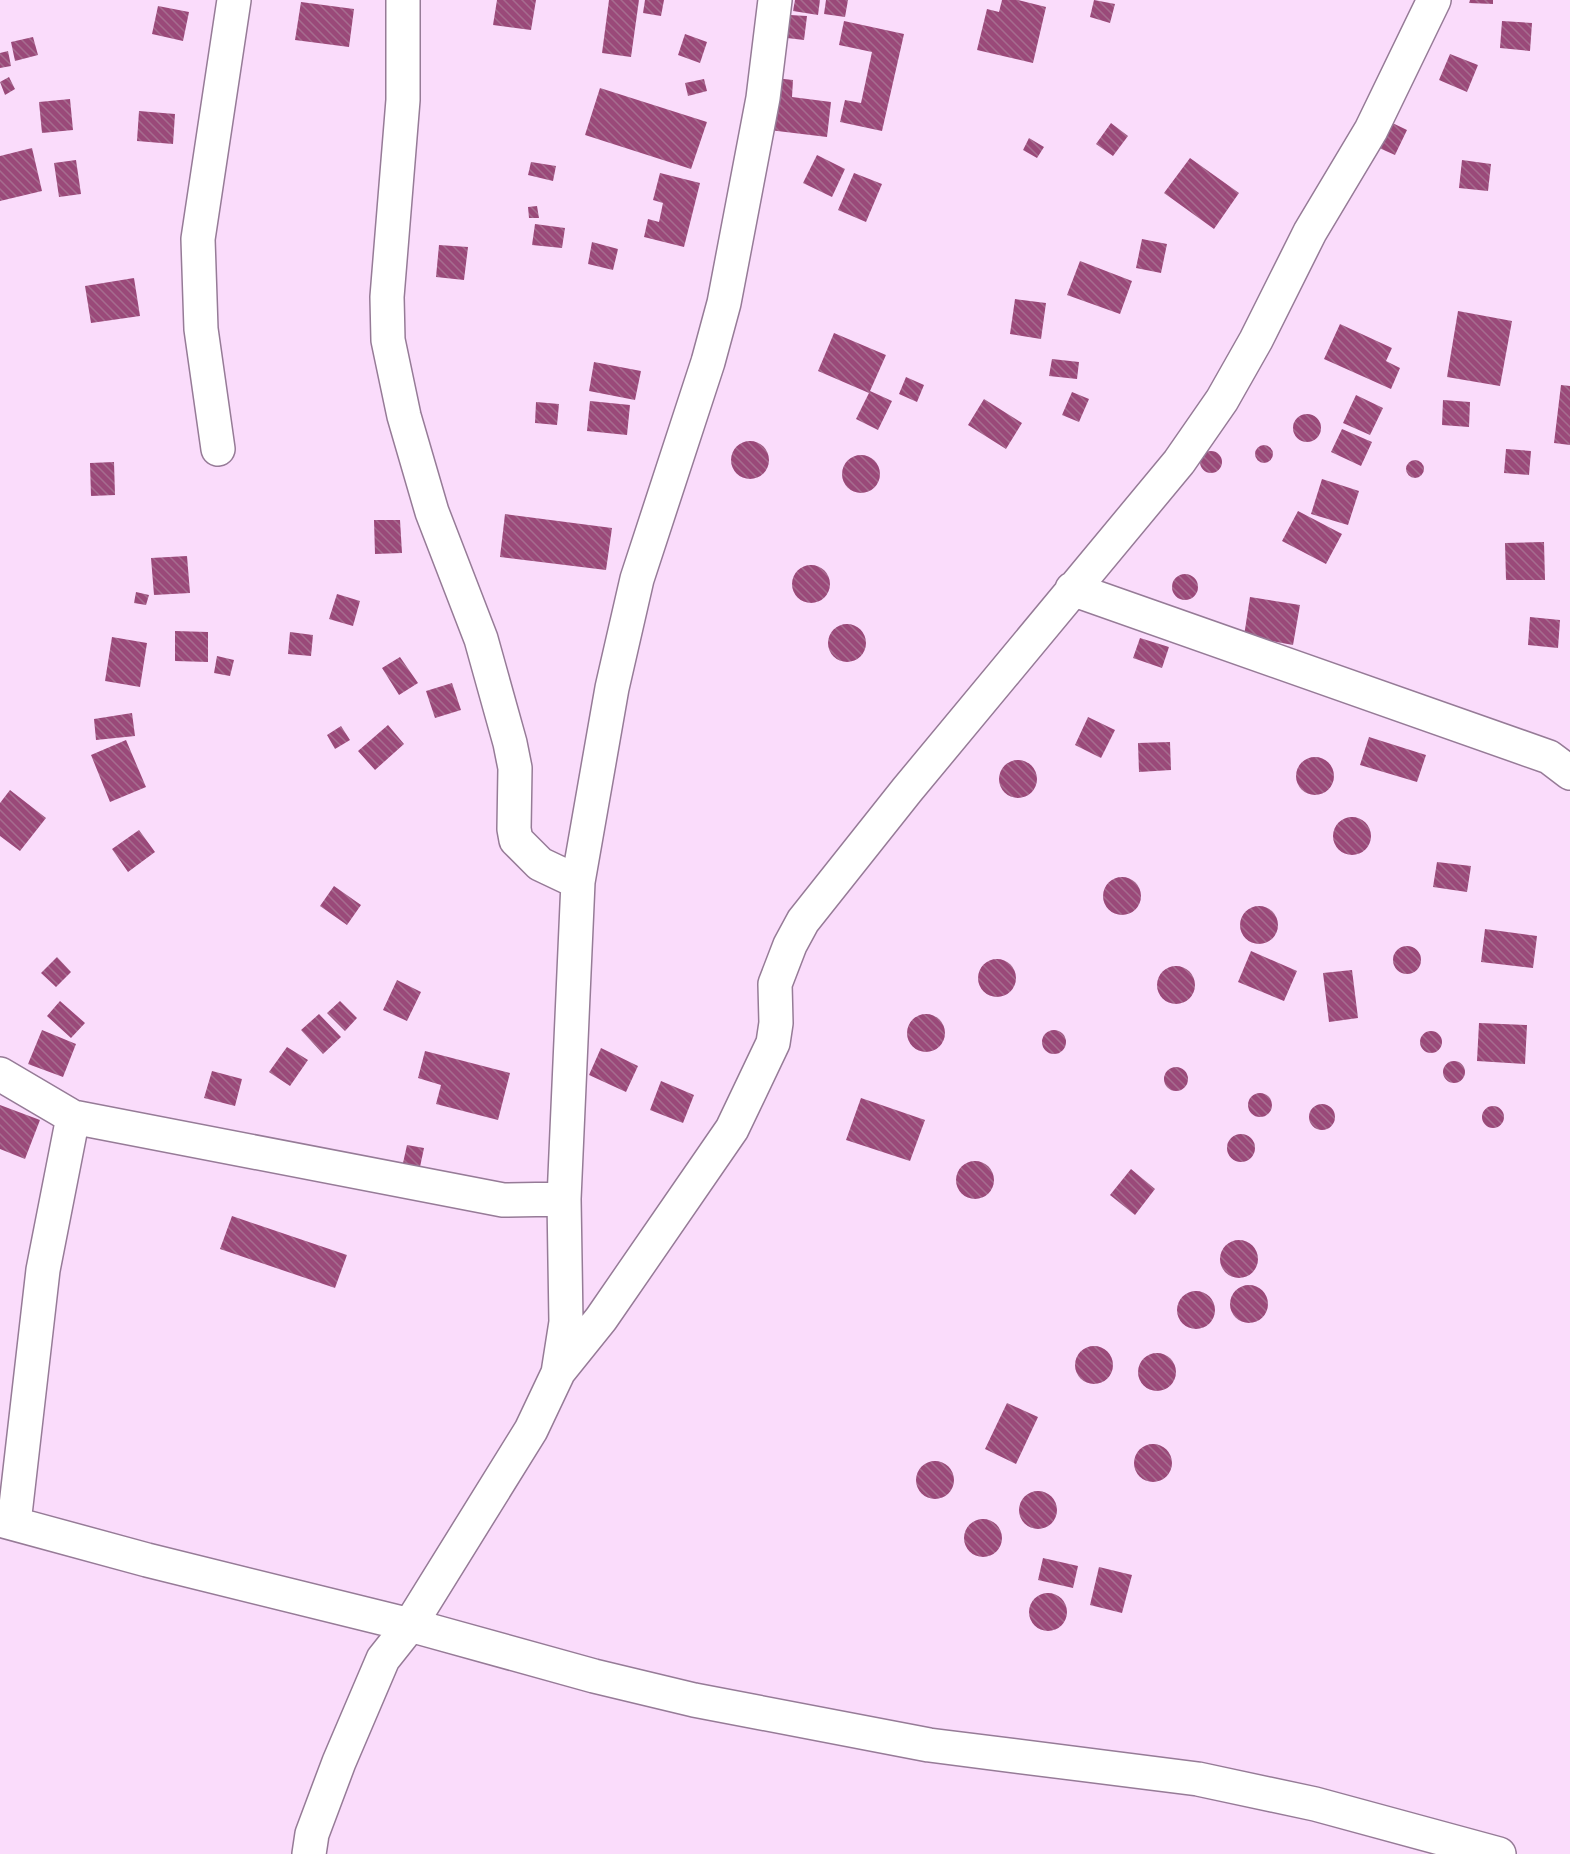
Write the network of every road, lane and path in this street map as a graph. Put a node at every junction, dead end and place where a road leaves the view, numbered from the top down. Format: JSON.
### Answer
{"nodes":[{"id":1,"x":234,"y":0,"type":"edge"},
{"id":2,"x":403,"y":0,"type":"edge"},
{"id":3,"x":775,"y":0,"type":"edge"},
{"id":4,"x":1434,"y":0,"type":"edge"},
{"id":5,"x":218,"y":449,"type":"dead end"},
{"id":6,"x":1072,"y":589,"type":"junction"},
{"id":7,"x":1570,"y":773,"type":"edge"},
{"id":8,"x":579,"y":882,"type":"junction"},
{"id":9,"x":0,"y":1074,"type":"edge"},
{"id":10,"x":73,"y":1117,"type":"junction"},
{"id":11,"x":564,"y":1199,"type":"junction"},
{"id":12,"x":558,"y":1373,"type":"junction"},
{"id":13,"x":7,"y":1522,"type":"edge"},
{"id":14,"x":410,"y":1625,"type":"junction"},
{"id":15,"x":309,"y":1854,"type":"edge"},
{"id":16,"x":1499,"y":1854,"type":"edge"}],
"edges":[{"from":1,"to":5,"type":"street"},
{"from":2,"to":8,"type":"street"},
{"from":3,"to":8,"type":"street"},
{"from":4,"to":6,"type":"street"},
{"from":6,"to":7,"type":"street"},
{"from":6,"to":12,"type":"street"},
{"from":8,"to":11,"type":"street"},
{"from":9,"to":10,"type":"street"},
{"from":10,"to":11,"type":"street"},
{"from":10,"to":13,"type":"street"},
{"from":11,"to":12,"type":"street"},
{"from":12,"to":14,"type":"street"},
{"from":13,"to":14,"type":"street"},
{"from":14,"to":15,"type":"street"},
{"from":14,"to":16,"type":"street"}]}
